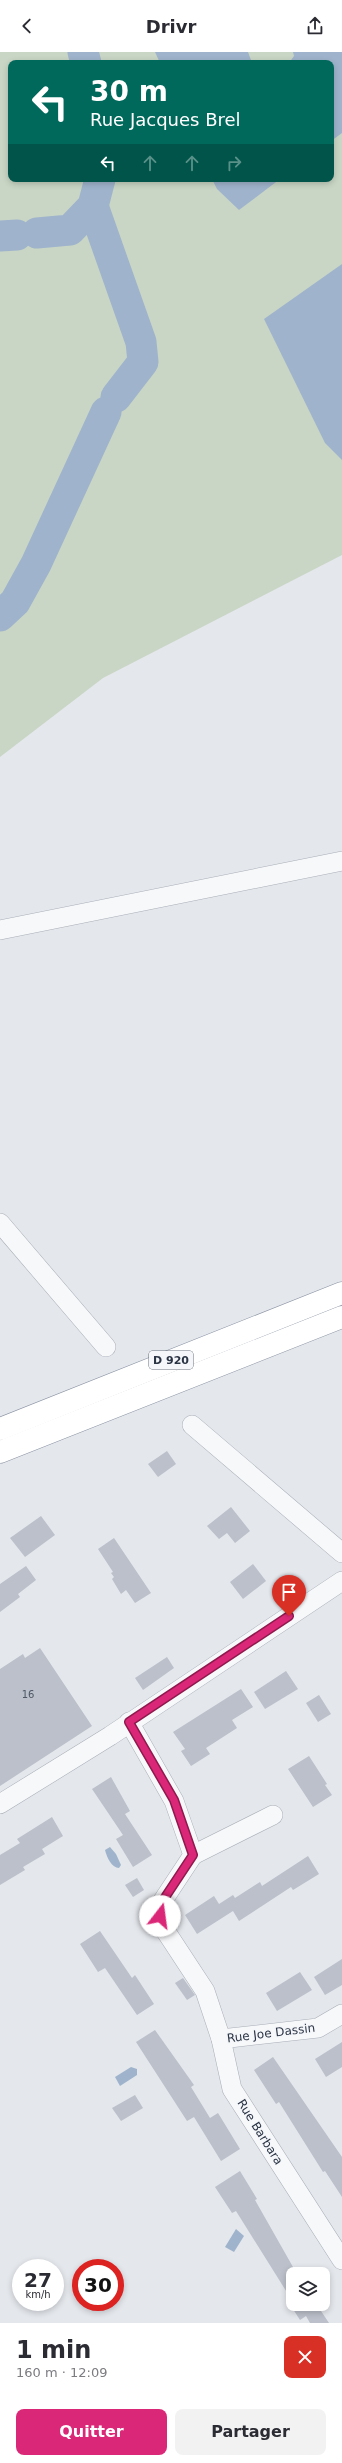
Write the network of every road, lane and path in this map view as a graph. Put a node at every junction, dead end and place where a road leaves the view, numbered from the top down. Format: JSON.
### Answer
{"nodes":[{"id":1,"x":342,"y":860,"type":"edge"},
{"id":2,"x":0,"y":930,"type":"edge"},
{"id":3,"x":0,"y":1223,"type":"edge"},
{"id":4,"x":342,"y":1293,"type":"edge"},
{"id":5,"x":342,"y":1317,"type":"edge"},
{"id":6,"x":106,"y":1347,"type":"dead end"},
{"id":7,"x":192,"y":1425,"type":"dead end"},
{"id":8,"x":0,"y":1429,"type":"edge"},
{"id":9,"x":0,"y":1452,"type":"edge"},
{"id":10,"x":342,"y":1553,"type":"edge"},
{"id":11,"x":342,"y":1581,"type":"edge"},
{"id":12,"x":129,"y":1722,"type":"junction"},
{"id":13,"x":0,"y":1804,"type":"edge"},
{"id":14,"x":273,"y":1815,"type":"dead end"},
{"id":15,"x":193,"y":1855,"type":"junction"},
{"id":16,"x":342,"y":2014,"type":"edge"},
{"id":17,"x":221,"y":2039,"type":"junction"},
{"id":18,"x":342,"y":2260,"type":"edge"}],
"edges":[{"from":1,"to":2,"type":"street"},
{"from":3,"to":6,"type":"street"},
{"from":4,"to":8,"type":"highway","number":"D 920"},
{"from":5,"to":9,"type":"highway","number":"D 920"},
{"from":7,"to":10,"type":"street"},
{"from":11,"to":12,"type":"street"},
{"from":12,"to":13,"type":"street"},
{"from":12,"to":15,"type":"street"},
{"from":14,"to":15,"type":"street"},
{"from":15,"to":17,"type":"street","name":"Rue Barbara"},
{"from":16,"to":17,"type":"street","name":"Rue Joe Dassin"},
{"from":17,"to":18,"type":"street","name":"Rue Barbara"}]}
